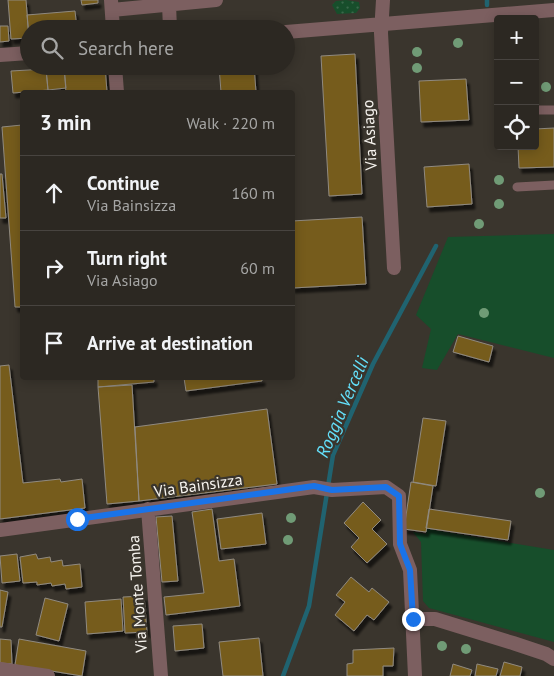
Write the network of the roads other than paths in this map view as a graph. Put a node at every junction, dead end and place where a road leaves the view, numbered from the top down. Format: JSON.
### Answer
{"nodes":[{"id":1,"x":208,"y":0,"type":"edge"},
{"id":2,"x":216,"y":0,"type":"edge"},
{"id":3,"x":383,"y":0,"type":"edge"},
{"id":4,"x":170,"y":4,"type":"junction"},
{"id":5,"x":111,"y":5,"type":"edge"},
{"id":6,"x":549,"y":7,"type":"edge"},
{"id":7,"x":511,"y":15,"type":"edge"},
{"id":8,"x":524,"y":15,"type":"edge"},
{"id":9,"x":112,"y":20,"type":"edge"},
{"id":10,"x":170,"y":20,"type":"edge"},
{"id":11,"x":382,"y":24,"type":"junction"},
{"id":12,"x":295,"y":31,"type":"edge"},
{"id":13,"x":20,"y":54,"type":"edge"},
{"id":14,"x":0,"y":55,"type":"edge"},
{"id":15,"x":116,"y":75,"type":"edge"},
{"id":16,"x":117,"y":90,"type":"edge"},
{"id":17,"x":539,"y":110,"type":"edge"},
{"id":18,"x":554,"y":110,"type":"edge"},
{"id":19,"x":554,"y":185,"type":"edge"},
{"id":20,"x":518,"y":187,"type":"dead end"},
{"id":21,"x":394,"y":268,"type":"dead end"},
{"id":22,"x":148,"y":510,"type":"junction"},
{"id":23,"x":0,"y":530,"type":"edge"},
{"id":24,"x":413,"y":619,"type":"junction"},
{"id":25,"x":554,"y":659,"type":"edge"},
{"id":26,"x":0,"y":669,"type":"edge"},
{"id":27,"x":48,"y":676,"type":"edge"},
{"id":28,"x":161,"y":676,"type":"edge"},
{"id":29,"x":415,"y":676,"type":"edge"}],
"edges":[{"from":1,"to":2,"type":"street"},
{"from":1,"to":4,"type":"street"},
{"from":3,"to":11,"type":"street","name":"Via Asiago"},
{"from":4,"to":5,"type":"street"},
{"from":4,"to":10,"type":"street"},
{"from":5,"to":9,"type":"street"},
{"from":6,"to":8,"type":"street"},
{"from":7,"to":11,"type":"street"},
{"from":11,"to":12,"type":"street"},
{"from":11,"to":21,"type":"street","name":"Via Asiago"},
{"from":13,"to":14,"type":"street"},
{"from":15,"to":16,"type":"street"},
{"from":17,"to":18,"type":"lane"},
{"from":19,"to":20,"type":"lane"},
{"from":22,"to":23,"type":"street","name":"Via Bainsizza"},
{"from":22,"to":24,"type":"street","name":"Via Bainsizza"},
{"from":22,"to":28,"type":"street","name":"Via Monte Tomba"},
{"from":24,"to":25,"type":"street"},
{"from":24,"to":29,"type":"street"},
{"from":26,"to":27,"type":"street"}]}
